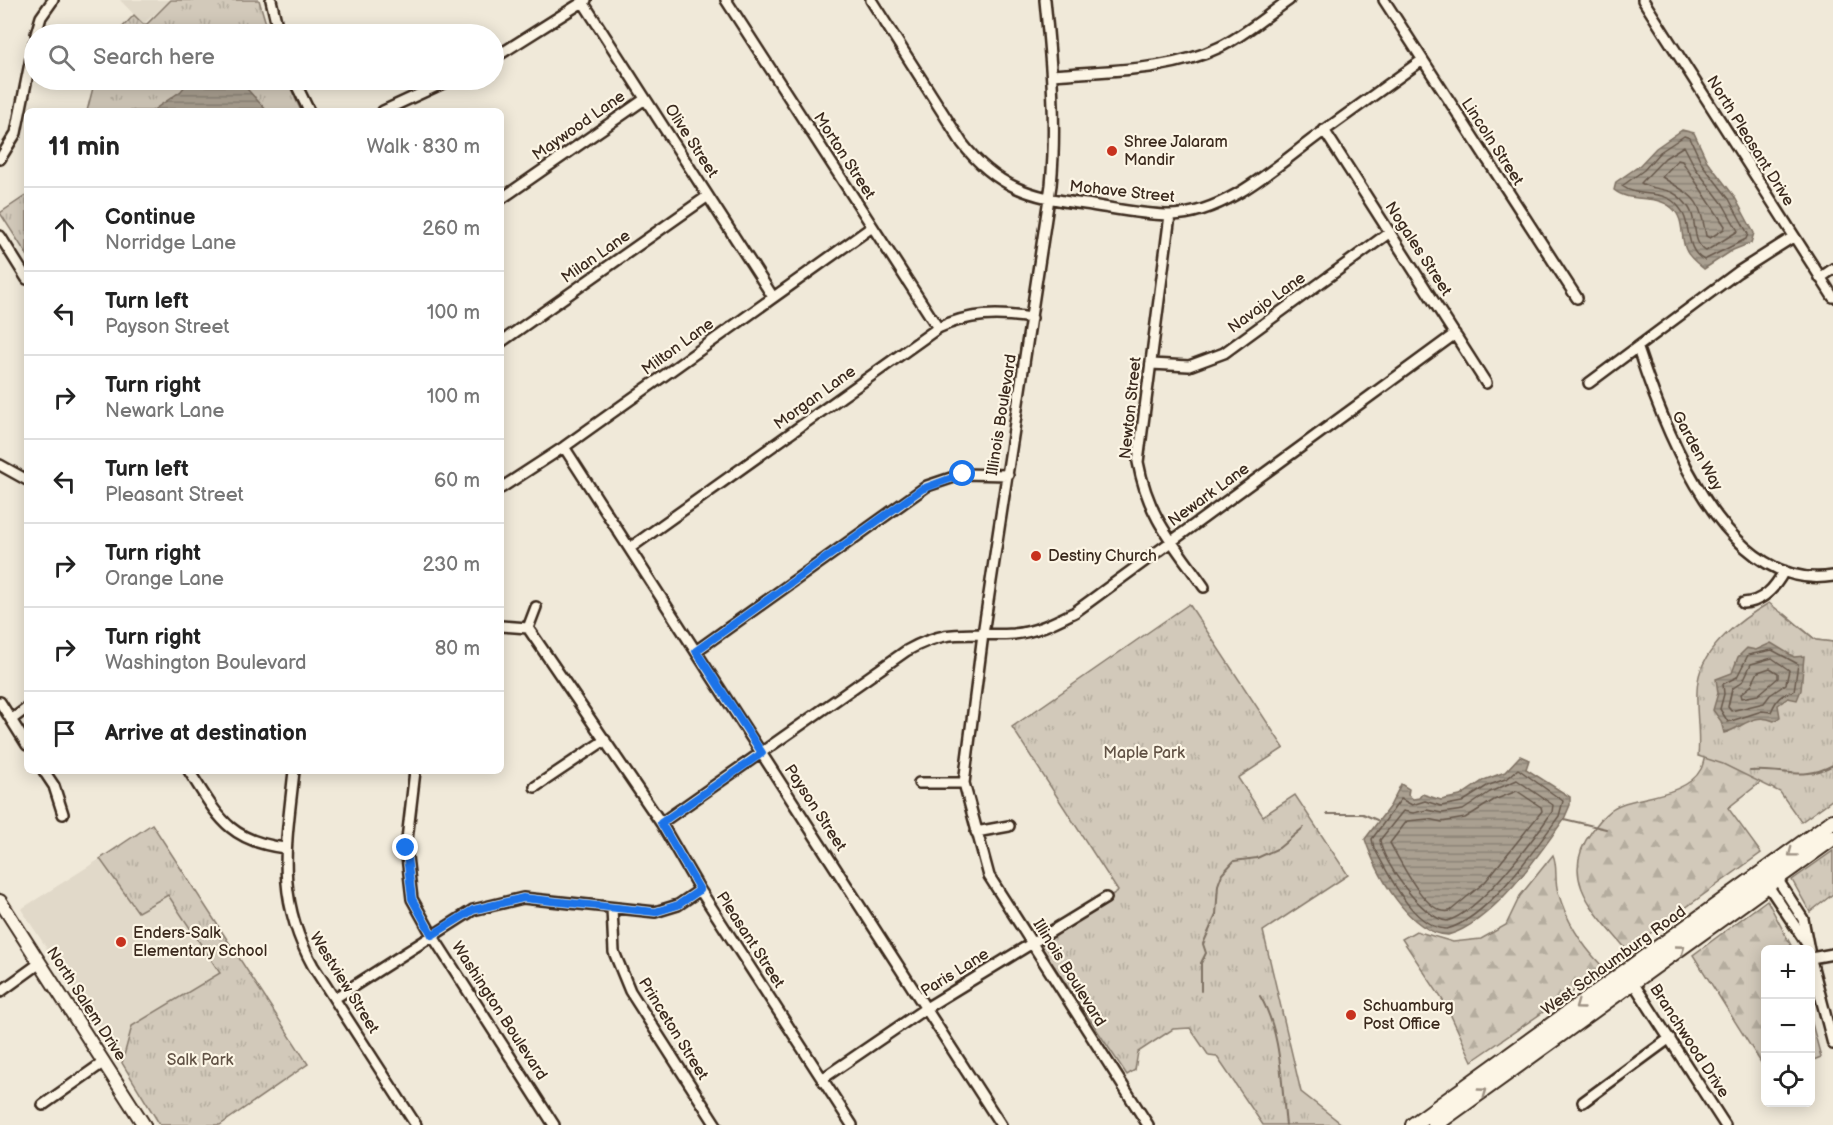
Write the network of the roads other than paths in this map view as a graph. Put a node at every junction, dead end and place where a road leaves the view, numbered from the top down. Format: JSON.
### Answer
{"nodes":[{"id":1,"x":53,"y":0,"type":"edge"},
{"id":2,"x":272,"y":0,"type":"edge"},
{"id":3,"x":726,"y":0,"type":"edge"},
{"id":4,"x":871,"y":0,"type":"edge"},
{"id":5,"x":1046,"y":0,"type":"edge"},
{"id":6,"x":1289,"y":0,"type":"edge"},
{"id":7,"x":1384,"y":0,"type":"edge"},
{"id":8,"x":1643,"y":0,"type":"edge"},
{"id":9,"x":584,"y":1,"type":"edge"},
{"id":10,"x":39,"y":24,"type":"edge"},
{"id":11,"x":277,"y":24,"type":"edge"},
{"id":12,"x":504,"y":52,"type":"edge"},
{"id":13,"x":1421,"y":61,"type":"junction"},
{"id":14,"x":1052,"y":75,"type":"junction"},
{"id":15,"x":25,"y":90,"type":"edge"},
{"id":16,"x":299,"y":90,"type":"edge"},
{"id":17,"x":428,"y":90,"type":"edge"},
{"id":18,"x":645,"y":99,"type":"junction"},
{"id":19,"x":308,"y":108,"type":"edge"},
{"id":20,"x":389,"y":108,"type":"edge"},
{"id":21,"x":1324,"y":130,"type":"junction"},
{"id":22,"x":0,"y":159,"type":"edge"},
{"id":23,"x":708,"y":196,"type":"junction"},
{"id":24,"x":504,"y":197,"type":"edge"},
{"id":25,"x":1048,"y":200,"type":"junction"},
{"id":26,"x":1170,"y":215,"type":"junction"},
{"id":27,"x":872,"y":227,"type":"junction"},
{"id":28,"x":1390,"y":232,"type":"junction"},
{"id":29,"x":0,"y":236,"type":"edge"},
{"id":30,"x":1793,"y":237,"type":"junction"},
{"id":31,"x":1833,"y":269,"type":"edge"},
{"id":32,"x":24,"y":274,"type":"edge"},
{"id":33,"x":1820,"y":278,"type":"junction"},
{"id":34,"x":773,"y":297,"type":"junction"},
{"id":35,"x":1833,"y":297,"type":"edge"},
{"id":36,"x":1577,"y":298,"type":"dead end"},
{"id":37,"x":1032,"y":318,"type":"junction"},
{"id":38,"x":938,"y":328,"type":"junction"},
{"id":39,"x":1455,"y":334,"type":"junction"},
{"id":40,"x":504,"y":340,"type":"edge"},
{"id":41,"x":1638,"y":349,"type":"junction"},
{"id":42,"x":1151,"y":364,"type":"junction"},
{"id":43,"x":1486,"y":384,"type":"dead end"},
{"id":44,"x":1589,"y":384,"type":"dead end"},
{"id":45,"x":564,"y":447,"type":"junction"},
{"id":46,"x":0,"y":465,"type":"edge"},
{"id":47,"x":1008,"y":475,"type":"junction"},
{"id":48,"x":24,"y":478,"type":"edge"},
{"id":49,"x":504,"y":486,"type":"edge"},
{"id":50,"x":1171,"y":541,"type":"junction"},
{"id":51,"x":630,"y":548,"type":"junction"},
{"id":52,"x":1784,"y":571,"type":"junction"},
{"id":53,"x":1833,"y":576,"type":"edge"},
{"id":54,"x":1204,"y":587,"type":"dead end"},
{"id":55,"x":1743,"y":603,"type":"dead end"},
{"id":56,"x":536,"y":608,"type":"dead end"},
{"id":57,"x":504,"y":626,"type":"edge"},
{"id":58,"x":528,"y":628,"type":"junction"},
{"id":59,"x":983,"y":634,"type":"junction"},
{"id":60,"x":696,"y":651,"type":"junction"},
{"id":61,"x":0,"y":702,"type":"edge"},
{"id":62,"x":24,"y":710,"type":"edge"},
{"id":63,"x":11,"y":720,"type":"junction"},
{"id":64,"x":24,"y":740,"type":"edge"},
{"id":65,"x":605,"y":740,"type":"junction"},
{"id":66,"x":762,"y":753,"type":"junction"},
{"id":67,"x":46,"y":774,"type":"edge"},
{"id":68,"x":191,"y":774,"type":"edge"},
{"id":69,"x":294,"y":774,"type":"edge"},
{"id":70,"x":415,"y":774,"type":"edge"},
{"id":71,"x":919,"y":783,"type":"dead end"},
{"id":72,"x":964,"y":783,"type":"junction"},
{"id":73,"x":535,"y":787,"type":"dead end"},
{"id":74,"x":63,"y":814,"type":"dead end"},
{"id":75,"x":1833,"y":822,"type":"edge"},
{"id":76,"x":661,"y":823,"type":"junction"},
{"id":77,"x":1009,"y":826,"type":"dead end"},
{"id":78,"x":976,"y":832,"type":"junction"},
{"id":79,"x":1833,"y":838,"type":"edge"},
{"id":80,"x":285,"y":848,"type":"junction"},
{"id":81,"x":1769,"y":877,"type":"junction"},
{"id":82,"x":700,"y":890,"type":"junction"},
{"id":83,"x":1106,"y":898,"type":"dead end"},
{"id":84,"x":0,"y":901,"type":"edge"},
{"id":85,"x":612,"y":908,"type":"junction"},
{"id":86,"x":432,"y":935,"type":"junction"},
{"id":87,"x":1031,"y":943,"type":"junction"},
{"id":88,"x":1806,"y":945,"type":"edge"},
{"id":89,"x":1815,"y":952,"type":"edge"},
{"id":90,"x":1833,"y":954,"type":"edge"},
{"id":91,"x":40,"y":963,"type":"junction"},
{"id":92,"x":1815,"y":972,"type":"edge"},
{"id":93,"x":1630,"y":978,"type":"junction"},
{"id":94,"x":0,"y":992,"type":"edge"},
{"id":95,"x":335,"y":998,"type":"junction"},
{"id":96,"x":926,"y":1008,"type":"junction"},
{"id":97,"x":1670,"y":1038,"type":"junction"},
{"id":98,"x":1833,"y":1044,"type":"edge"},
{"id":99,"x":104,"y":1062,"type":"junction"},
{"id":100,"x":822,"y":1079,"type":"junction"},
{"id":101,"x":1582,"y":1102,"type":"dead end"},
{"id":102,"x":43,"y":1105,"type":"dead end"},
{"id":103,"x":144,"y":1125,"type":"edge"},
{"id":104,"x":416,"y":1125,"type":"edge"},
{"id":105,"x":554,"y":1125,"type":"edge"},
{"id":106,"x":716,"y":1125,"type":"edge"},
{"id":107,"x":852,"y":1125,"type":"edge"},
{"id":108,"x":1001,"y":1125,"type":"edge"},
{"id":109,"x":1148,"y":1125,"type":"edge"},
{"id":110,"x":1413,"y":1125,"type":"edge"},
{"id":111,"x":1435,"y":1125,"type":"edge"},
{"id":112,"x":1725,"y":1125,"type":"edge"}],
"edges":[{"from":1,"to":10,"type":"street"},
{"from":2,"to":11,"type":"street"},
{"from":3,"to":27,"type":"street","name":"Morton Street"},
{"from":4,"to":25,"type":"street","name":"Mohave Street"},
{"from":5,"to":14,"type":"street","name":"Illinois Boulevard"},
{"from":6,"to":14,"type":"street"},
{"from":7,"to":13,"type":"street","name":"Lincoln Street"},
{"from":8,"to":30,"type":"street","name":"North Pleasant Drive"},
{"from":9,"to":12,"type":"street"},
{"from":9,"to":18,"type":"street","name":"Olive Street"},
{"from":13,"to":21,"type":"street","name":"Mohave Street"},
{"from":13,"to":36,"type":"street","name":"Lincoln Street"},
{"from":14,"to":25,"type":"street","name":"Illinois Boulevard"},
{"from":15,"to":22,"type":"street"},
{"from":16,"to":19,"type":"street"},
{"from":17,"to":20,"type":"street"},
{"from":18,"to":23,"type":"street","name":"Olive Street"},
{"from":18,"to":24,"type":"street","name":"Maywood Lane"},
{"from":21,"to":26,"type":"street","name":"Mohave Street"},
{"from":21,"to":28,"type":"street","name":"Nogales Street"},
{"from":23,"to":34,"type":"street","name":"Olive Street"},
{"from":23,"to":40,"type":"street","name":"Milan Lane"},
{"from":25,"to":26,"type":"street","name":"Mohave Street"},
{"from":25,"to":37,"type":"street","name":"Illinois Boulevard"},
{"from":26,"to":42,"type":"street","name":"Newton Street"},
{"from":27,"to":34,"type":"street","name":"Milton Lane"},
{"from":27,"to":38,"type":"street","name":"Morton Street"},
{"from":28,"to":39,"type":"street","name":"Nogales Street"},
{"from":28,"to":42,"type":"street","name":"Navajo Lane"},
{"from":29,"to":32,"type":"street"},
{"from":30,"to":33,"type":"street","name":"North Pleasant Drive"},
{"from":30,"to":41,"type":"street"},
{"from":31,"to":33,"type":"street"},
{"from":33,"to":35,"type":"street","name":"North Pleasant Drive"},
{"from":34,"to":45,"type":"street","name":"Milton Lane"},
{"from":37,"to":38,"type":"street","name":"Morgan Lane"},
{"from":37,"to":47,"type":"street","name":"Illinois Boulevard"},
{"from":38,"to":51,"type":"street","name":"Morgan Lane"},
{"from":39,"to":43,"type":"street","name":"Nogales Street"},
{"from":39,"to":50,"type":"street","name":"Newark Lane"},
{"from":41,"to":44,"type":"street"},
{"from":41,"to":52,"type":"street","name":"Garden Way"},
{"from":42,"to":50,"type":"street","name":"Newton Street"},
{"from":45,"to":49,"type":"street","name":"Milton Lane"},
{"from":45,"to":51,"type":"street","name":"Payson Street"},
{"from":46,"to":48,"type":"street"},
{"from":47,"to":59,"type":"street","name":"Illinois Boulevard"},
{"from":47,"to":60,"type":"street"},
{"from":50,"to":54,"type":"street","name":"Newton Street"},
{"from":50,"to":59,"type":"street","name":"Newark Lane"},
{"from":51,"to":60,"type":"street","name":"Payson Street"},
{"from":52,"to":53,"type":"street","name":"Garden Way"},
{"from":52,"to":55,"type":"street"},
{"from":56,"to":58,"type":"street"},
{"from":57,"to":58,"type":"street"},
{"from":58,"to":65,"type":"street","name":"Pleasant Street"},
{"from":59,"to":66,"type":"street","name":"Newark Lane"},
{"from":59,"to":72,"type":"street","name":"Illinois Boulevard"},
{"from":60,"to":66,"type":"street","name":"Payson Street"},
{"from":61,"to":63,"type":"street"},
{"from":62,"to":63,"type":"street"},
{"from":63,"to":64,"type":"street"},
{"from":65,"to":73,"type":"street"},
{"from":65,"to":76,"type":"street","name":"Pleasant Street"},
{"from":66,"to":76,"type":"street","name":"Newark Lane"},
{"from":66,"to":96,"type":"street","name":"Payson Street"},
{"from":67,"to":74,"type":"street"},
{"from":68,"to":80,"type":"street"},
{"from":69,"to":80,"type":"street","name":"Westview Street"},
{"from":70,"to":86,"type":"street","name":"Washington Boulevard"},
{"from":71,"to":72,"type":"street"},
{"from":72,"to":78,"type":"street","name":"Illinois Boulevard"},
{"from":75,"to":81,"type":"main road","name":"West Schaumburg Road","one_way":true},
{"from":76,"to":82,"type":"street","name":"Pleasant Street"},
{"from":77,"to":78,"type":"street"},
{"from":78,"to":87,"type":"street","name":"Illinois Boulevard"},
{"from":79,"to":81,"type":"main road","name":"West Schaumburg Road"},
{"from":80,"to":95,"type":"street","name":"Westview Street"},
{"from":81,"to":88,"type":"street"},
{"from":81,"to":93,"type":"main road","name":"West Schaumburg Road"},
{"from":82,"to":85,"type":"street"},
{"from":82,"to":100,"type":"street","name":"Pleasant Street"},
{"from":83,"to":87,"type":"street","name":"Paris Lane"},
{"from":84,"to":91,"type":"street","name":"North Salem Drive"},
{"from":85,"to":86,"type":"street"},
{"from":85,"to":106,"type":"street","name":"Princeton Street"},
{"from":86,"to":95,"type":"street"},
{"from":86,"to":105,"type":"street","name":"Washington Boulevard"},
{"from":87,"to":96,"type":"street","name":"Paris Lane"},
{"from":87,"to":109,"type":"street","name":"Illinois Boulevard"},
{"from":89,"to":90,"type":"street"},
{"from":91,"to":94,"type":"street"},
{"from":91,"to":99,"type":"street","name":"North Salem Drive"},
{"from":92,"to":98,"type":"street"},
{"from":93,"to":97,"type":"street","name":"Branchwood Drive"},
{"from":93,"to":110,"type":"main road","name":"West Schaumburg Road","one_way":true},
{"from":111,"to":93,"type":"main road","name":"West Schaumburg Road","one_way":true},
{"from":95,"to":104,"type":"street","name":"Westview Street"},
{"from":96,"to":100,"type":"street","name":"Paris Lane"},
{"from":96,"to":108,"type":"street","name":"Payson Street"},
{"from":97,"to":101,"type":"street"},
{"from":97,"to":112,"type":"street","name":"Branchwood Drive"},
{"from":99,"to":102,"type":"street"},
{"from":99,"to":103,"type":"street","name":"North Salem Drive"},
{"from":100,"to":107,"type":"street","name":"Pleasant Street"}]}
